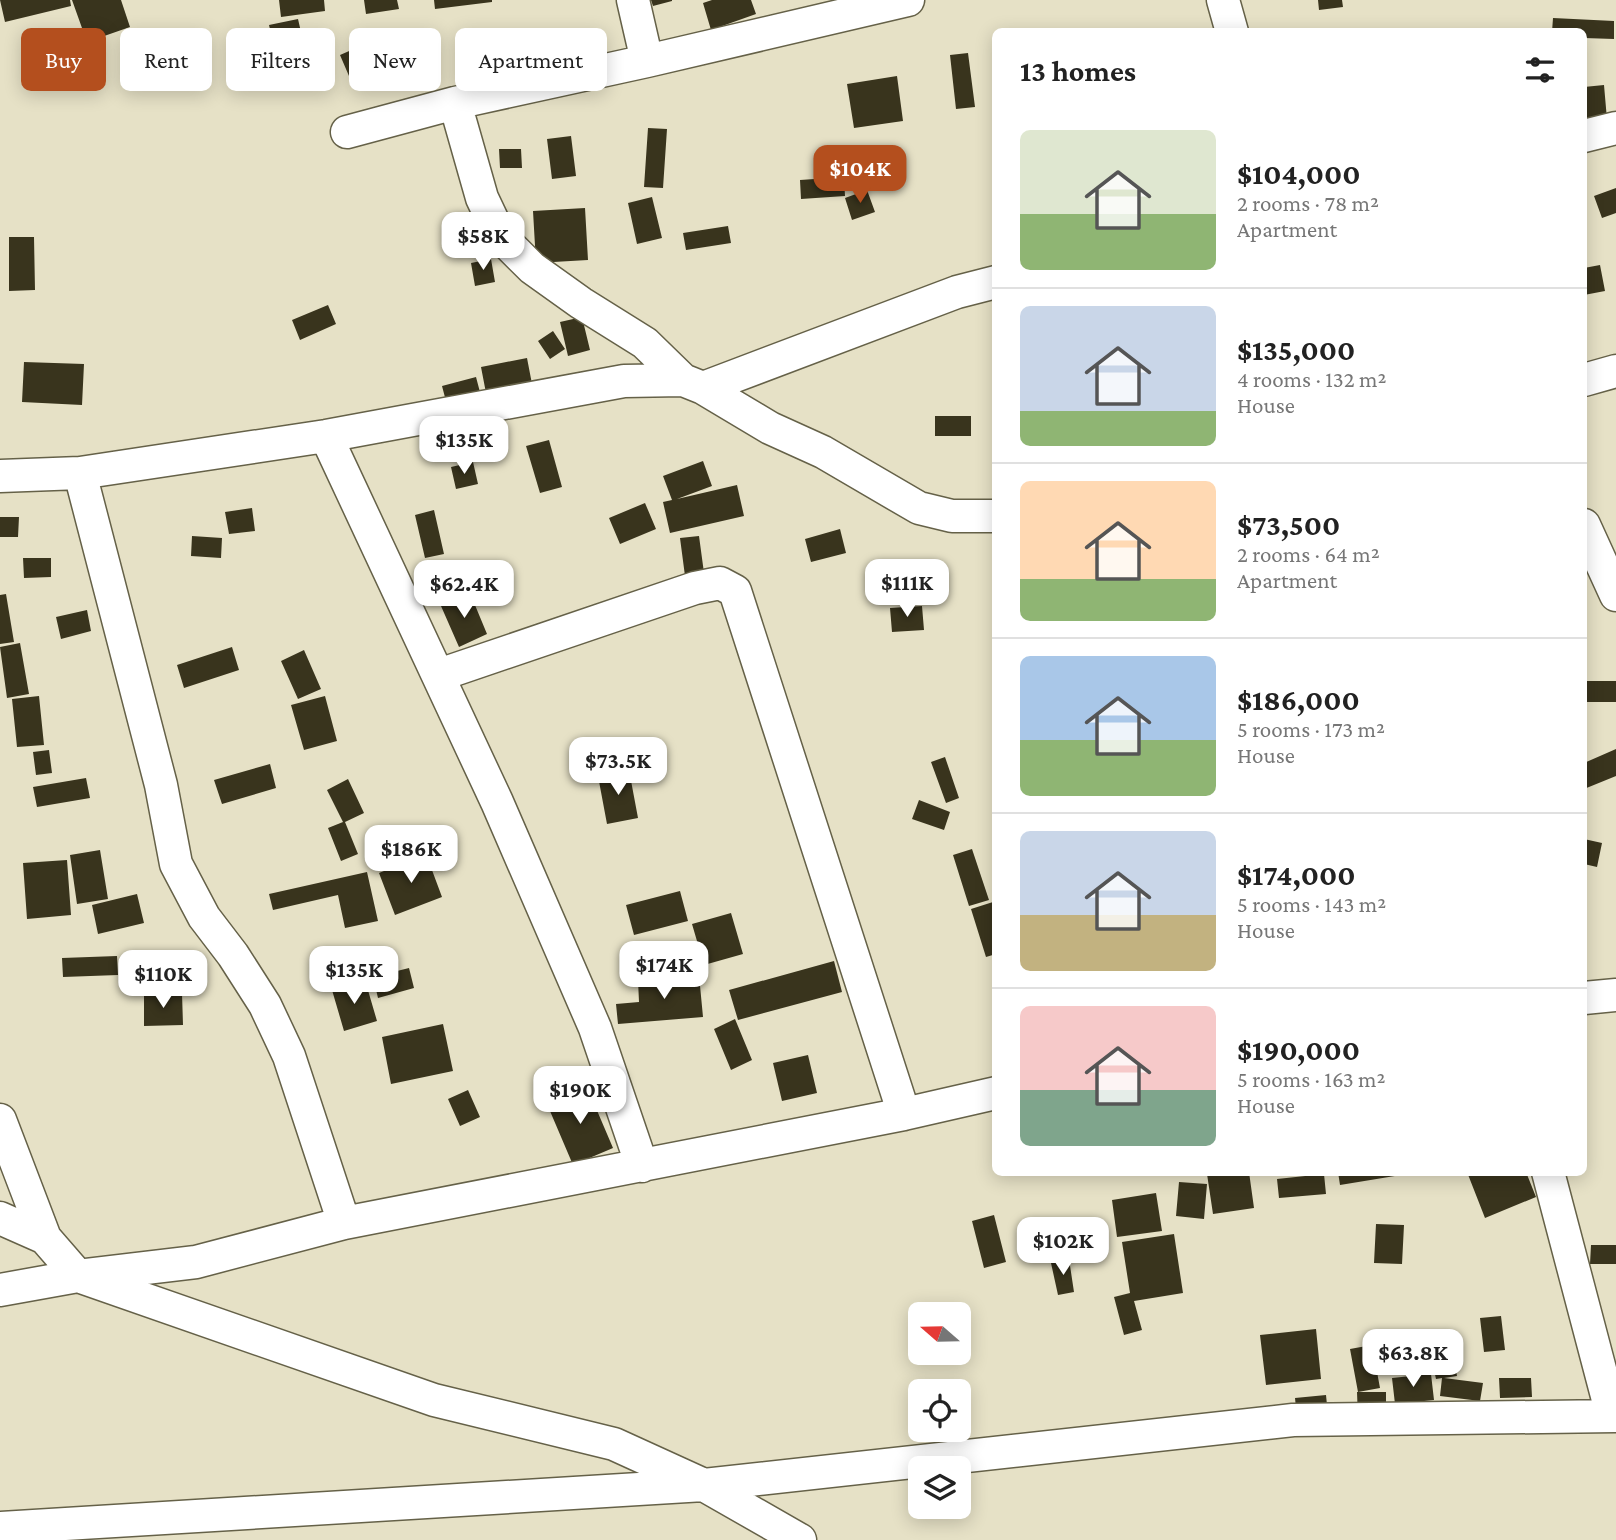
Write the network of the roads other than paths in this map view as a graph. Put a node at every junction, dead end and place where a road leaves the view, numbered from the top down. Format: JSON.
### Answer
{"nodes":[{"id":1,"x":633,"y":0,"type":"edge"},
{"id":2,"x":908,"y":0,"type":"edge"},
{"id":3,"x":1223,"y":0,"type":"edge"},
{"id":4,"x":1231,"y":28,"type":"edge"},
{"id":5,"x":647,"y":61,"type":"junction"},
{"id":6,"x":454,"y":103,"type":"junction"},
{"id":7,"x":1616,"y":128,"type":"edge"},
{"id":8,"x":347,"y":132,"type":"dead end"},
{"id":9,"x":1587,"y":135,"type":"edge"},
{"id":10,"x":992,"y":283,"type":"edge"},
{"id":11,"x":1616,"y":371,"type":"edge"},
{"id":12,"x":1587,"y":379,"type":"edge"},
{"id":13,"x":693,"y":384,"type":"junction"},
{"id":14,"x":326,"y":436,"type":"junction"},
{"id":15,"x":80,"y":473,"type":"junction"},
{"id":16,"x":0,"y":476,"type":"edge"},
{"id":17,"x":992,"y":516,"type":"edge"},
{"id":18,"x":1587,"y":532,"type":"edge"},
{"id":19,"x":1616,"y":595,"type":"edge"},
{"id":20,"x":439,"y":675,"type":"junction"},
{"id":21,"x":1616,"y":995,"type":"edge"},
{"id":22,"x":1587,"y":998,"type":"edge"},
{"id":23,"x":992,"y":1095,"type":"edge"},
{"id":24,"x":904,"y":1114,"type":"junction"},
{"id":25,"x":0,"y":1120,"type":"edge"},
{"id":26,"x":642,"y":1166,"type":"junction"},
{"id":27,"x":1549,"y":1176,"type":"edge"},
{"id":28,"x":0,"y":1218,"type":"edge"},
{"id":29,"x":344,"y":1223,"type":"junction"},
{"id":30,"x":46,"y":1238,"type":"junction"},
{"id":31,"x":78,"y":1276,"type":"junction"},
{"id":32,"x":0,"y":1290,"type":"edge"},
{"id":33,"x":1614,"y":1415,"type":"edge"},
{"id":34,"x":704,"y":1485,"type":"junction"},
{"id":35,"x":0,"y":1528,"type":"edge"},
{"id":36,"x":800,"y":1540,"type":"edge"}],
"edges":[{"from":1,"to":5,"type":"street"},
{"from":2,"to":5,"type":"street"},
{"from":3,"to":4,"type":"street"},
{"from":5,"to":6,"type":"street"},
{"from":6,"to":8,"type":"street"},
{"from":6,"to":13,"type":"street"},
{"from":7,"to":9,"type":"street"},
{"from":10,"to":13,"type":"street"},
{"from":11,"to":12,"type":"street"},
{"from":13,"to":14,"type":"street"},
{"from":13,"to":17,"type":"street"},
{"from":14,"to":15,"type":"street"},
{"from":14,"to":20,"type":"street"},
{"from":15,"to":16,"type":"street"},
{"from":15,"to":29,"type":"street"},
{"from":18,"to":19,"type":"street"},
{"from":20,"to":24,"type":"street"},
{"from":20,"to":26,"type":"street"},
{"from":21,"to":22,"type":"street"},
{"from":23,"to":24,"type":"street"},
{"from":24,"to":26,"type":"street"},
{"from":25,"to":30,"type":"street"},
{"from":26,"to":29,"type":"street"},
{"from":27,"to":33,"type":"street"},
{"from":28,"to":30,"type":"street"},
{"from":29,"to":31,"type":"street"},
{"from":30,"to":31,"type":"street"},
{"from":31,"to":32,"type":"street"},
{"from":31,"to":34,"type":"street"},
{"from":33,"to":34,"type":"street"},
{"from":34,"to":35,"type":"street"},
{"from":34,"to":36,"type":"street"}]}
